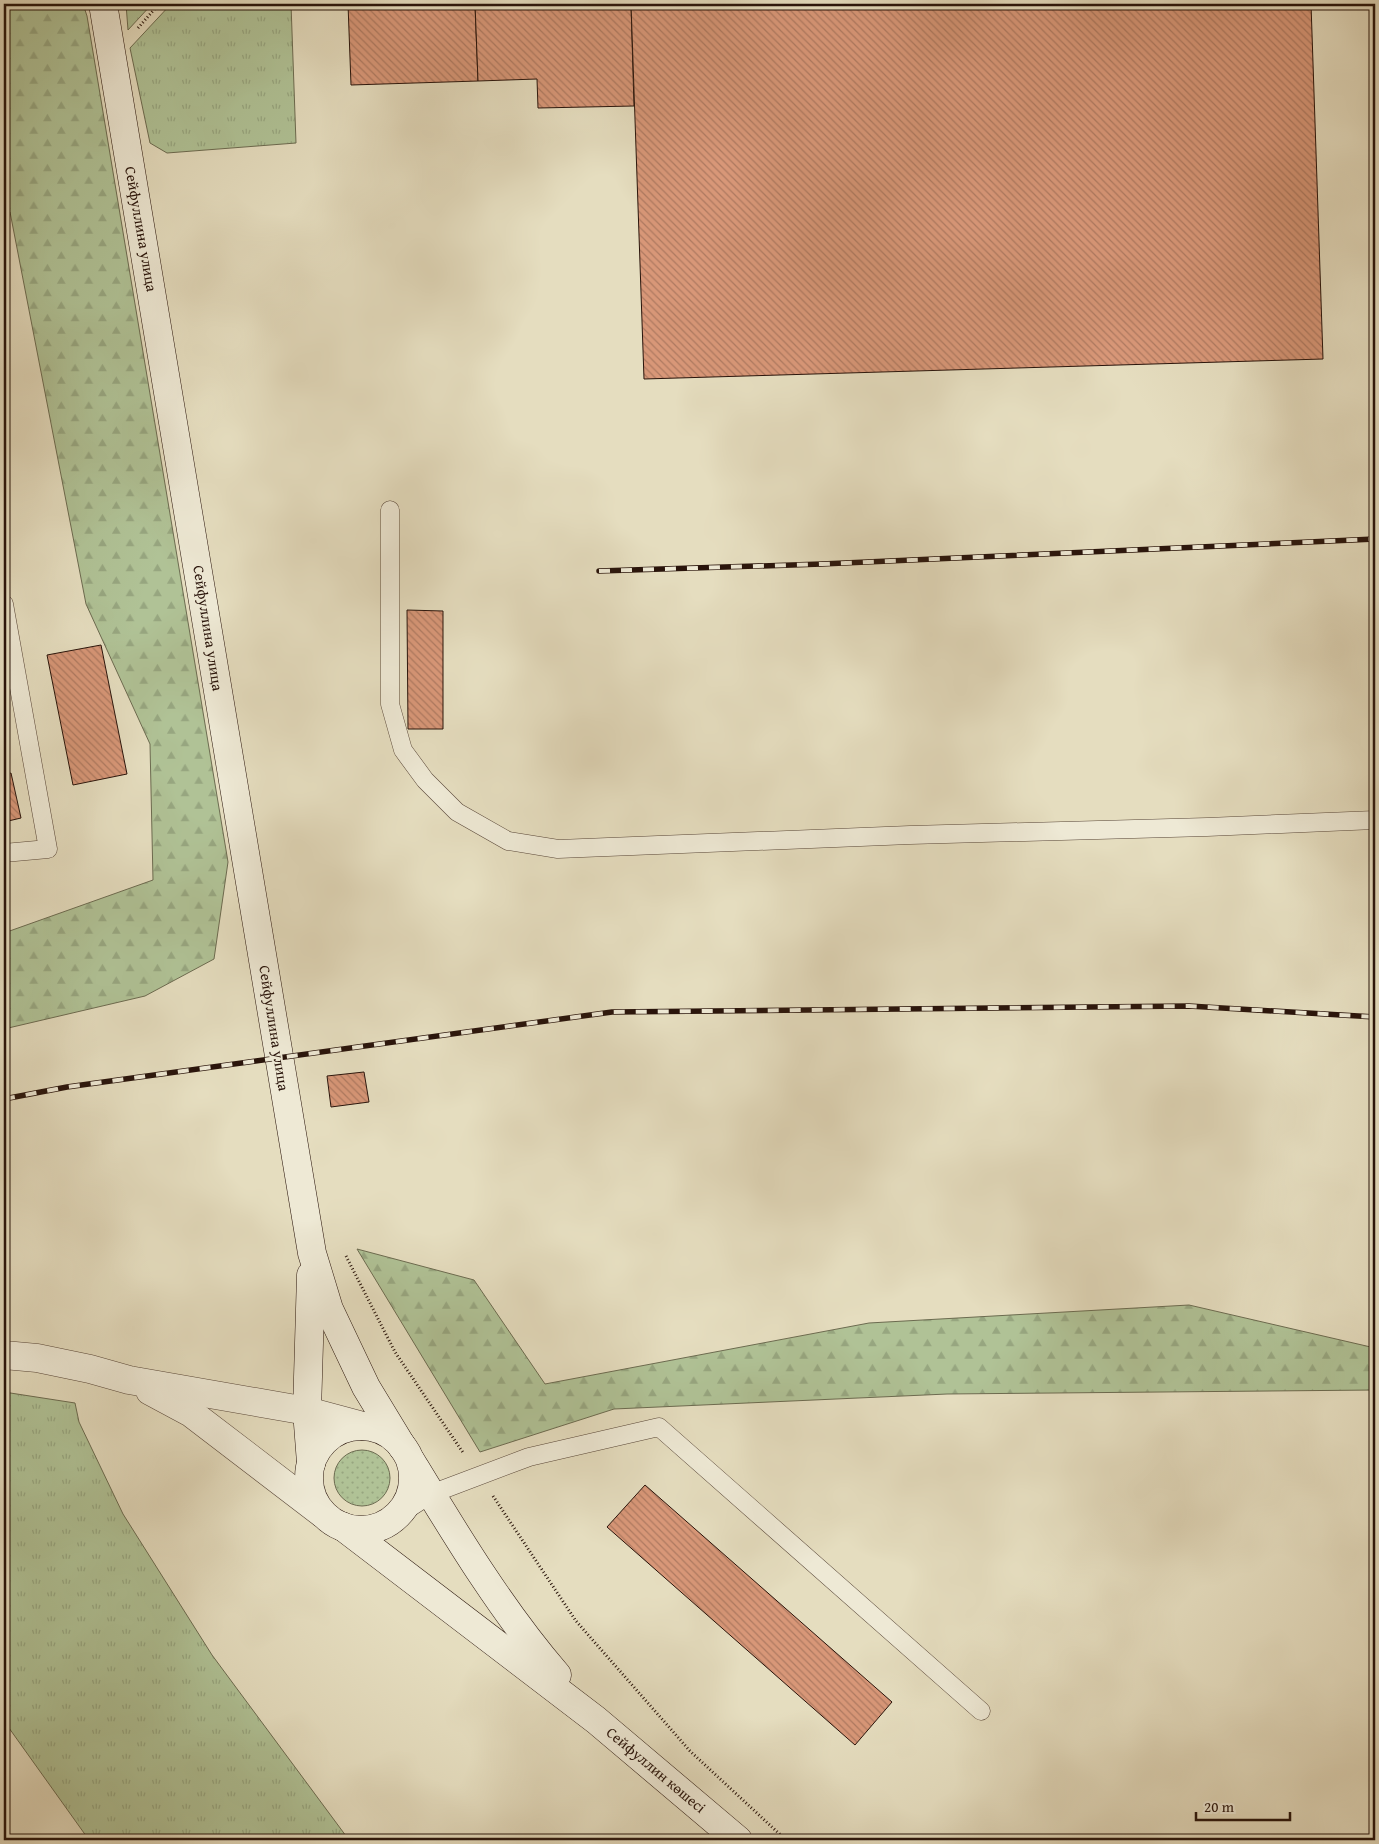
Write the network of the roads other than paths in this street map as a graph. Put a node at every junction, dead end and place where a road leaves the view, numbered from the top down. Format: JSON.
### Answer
{"nodes":[{"id":1,"x":103,"y":4,"type":"edge"},
{"id":2,"x":390,"y":510,"type":"dead end"},
{"id":3,"x":4,"y":604,"type":"edge"},
{"id":4,"x":1375,"y":820,"type":"edge"},
{"id":5,"x":4,"y":854,"type":"edge"},
{"id":6,"x":312,"y":1253,"type":"junction"},
{"id":7,"x":4,"y":1355,"type":"edge"},
{"id":8,"x":129,"y":1380,"type":"junction"},
{"id":9,"x":308,"y":1411,"type":"junction"},
{"id":10,"x":362,"y":1426,"type":"junction"},
{"id":11,"x":406,"y":1453,"type":"junction"},
{"id":12,"x":311,"y":1463,"type":"junction"},
{"id":13,"x":431,"y":1494,"type":"junction"},
{"id":14,"x":397,"y":1516,"type":"junction"},
{"id":15,"x":333,"y":1520,"type":"junction"},
{"id":16,"x":980,"y":1711,"type":"dead end"},
{"id":17,"x":596,"y":1720,"type":"junction"},
{"id":18,"x":738,"y":1840,"type":"edge"}],
"edges":[{"from":1,"to":6,"type":"main road","name":"Сейфуллина улица"},
{"from":2,"to":4,"type":"lane"},
{"from":3,"to":5,"type":"lane"},
{"from":6,"to":9,"type":"main road"},
{"from":6,"to":11,"type":"main road"},
{"from":7,"to":8,"type":"main road"},
{"from":8,"to":9,"type":"main road"},
{"from":8,"to":15,"type":"main road"},
{"from":9,"to":10,"type":"main road"},
{"from":9,"to":12,"type":"main road"},
{"from":10,"to":11,"type":"main road"},
{"from":10,"to":12,"type":"main road"},
{"from":11,"to":13,"type":"main road"},
{"from":11,"to":14,"type":"main road"},
{"from":12,"to":15,"type":"main road"},
{"from":13,"to":14,"type":"lane"},
{"from":13,"to":16,"type":"lane"},
{"from":13,"to":17,"type":"main road"},
{"from":14,"to":15,"type":"main road"},
{"from":15,"to":17,"type":"main road"},
{"from":17,"to":18,"type":"main road","name":"Сейфуллин көшесі"}]}
